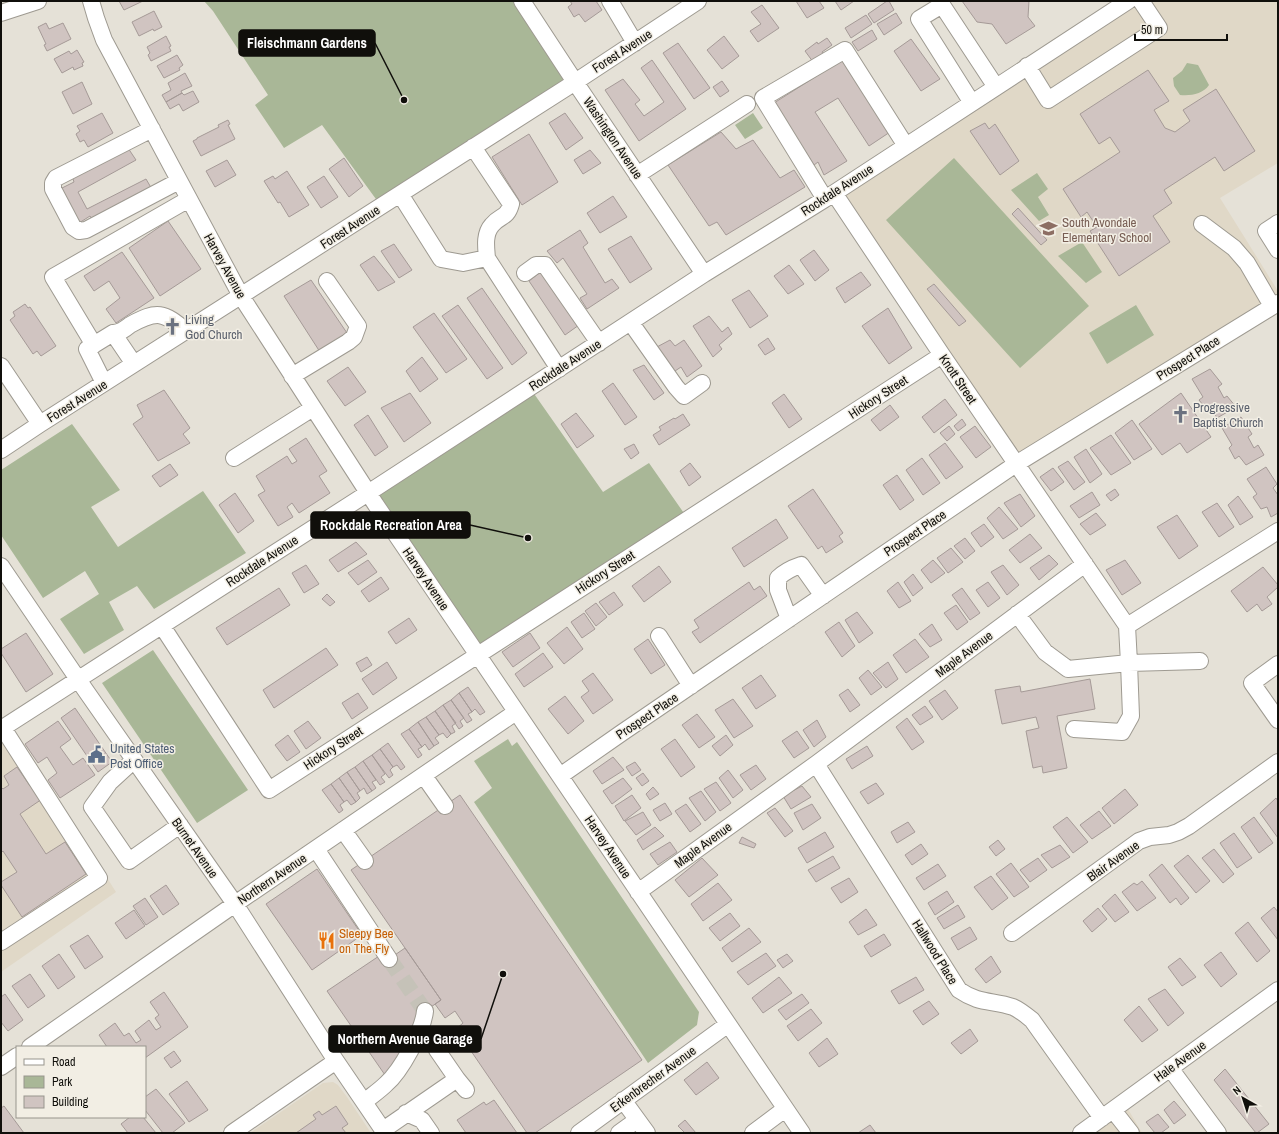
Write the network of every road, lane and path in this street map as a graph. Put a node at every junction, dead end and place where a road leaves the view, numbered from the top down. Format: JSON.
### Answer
{"nodes":[{"id":1,"x":38,"y":1,"type":"edge"},
{"id":2,"x":91,"y":1,"type":"edge"},
{"id":3,"x":610,"y":1,"type":"edge"},
{"id":4,"x":698,"y":1,"type":"edge"},
{"id":5,"x":1141,"y":1,"type":"edge"},
{"id":6,"x":1120,"y":3,"type":"edge"},
{"id":7,"x":530,"y":4,"type":"edge"},
{"id":8,"x":1,"y":13,"type":"edge"},
{"id":9,"x":635,"y":42,"type":"junction"},
{"id":10,"x":1027,"y":66,"type":"junction"},
{"id":11,"x":575,"y":82,"type":"junction"},
{"id":12,"x":996,"y":87,"type":"junction"},
{"id":13,"x":972,"y":103,"type":"junction"},
{"id":14,"x":747,"y":104,"type":"dead end"},
{"id":15,"x":152,"y":128,"type":"junction"},
{"id":16,"x":906,"y":146,"type":"junction"},
{"id":17,"x":473,"y":147,"type":"junction"},
{"id":18,"x":637,"y":175,"type":"junction"},
{"id":19,"x":179,"y":181,"type":"junction"},
{"id":20,"x":400,"y":194,"type":"junction"},
{"id":21,"x":830,"y":196,"type":"junction"},
{"id":22,"x":189,"y":199,"type":"junction"},
{"id":23,"x":1278,"y":223,"type":"edge"},
{"id":24,"x":1202,"y":224,"type":"dead end"},
{"id":25,"x":1278,"y":250,"type":"edge"},
{"id":26,"x":487,"y":258,"type":"junction"},
{"id":27,"x":525,"y":273,"type":"dead end"},
{"id":28,"x":704,"y":274,"type":"junction"},
{"id":29,"x":327,"y":281,"type":"dead end"},
{"id":30,"x":241,"y":296,"type":"junction"},
{"id":31,"x":1275,"y":305,"type":"edge"},
{"id":32,"x":631,"y":322,"type":"junction"},
{"id":33,"x":186,"y":331,"type":"junction"},
{"id":34,"x":113,"y":333,"type":"junction"},
{"id":35,"x":599,"y":343,"type":"junction"},
{"id":36,"x":90,"y":347,"type":"junction"},
{"id":37,"x":942,"y":355,"type":"junction"},
{"id":38,"x":134,"y":364,"type":"junction"},
{"id":39,"x":1,"y":366,"type":"edge"},
{"id":40,"x":559,"y":369,"type":"junction"},
{"id":41,"x":292,"y":376,"type":"junction"},
{"id":42,"x":104,"y":383,"type":"junction"},
{"id":43,"x":702,"y":383,"type":"dead end"},
{"id":44,"x":313,"y":408,"type":"junction"},
{"id":45,"x":40,"y":424,"type":"junction"},
{"id":46,"x":1,"y":450,"type":"edge"},
{"id":47,"x":234,"y":458,"type":"dead end"},
{"id":48,"x":1016,"y":464,"type":"junction"},
{"id":49,"x":368,"y":493,"type":"junction"},
{"id":50,"x":1278,"y":531,"type":"edge"},
{"id":51,"x":1085,"y":564,"type":"junction"},
{"id":52,"x":1,"y":566,"type":"edge"},
{"id":53,"x":823,"y":596,"type":"junction"},
{"id":54,"x":1017,"y":614,"type":"junction"},
{"id":55,"x":789,"y":619,"type":"junction"},
{"id":56,"x":162,"y":626,"type":"junction"},
{"id":57,"x":1127,"y":626,"type":"junction"},
{"id":58,"x":659,"y":636,"type":"dead end"},
{"id":59,"x":477,"y":655,"type":"junction"},
{"id":60,"x":1200,"y":661,"type":"dead end"},
{"id":61,"x":1129,"y":663,"type":"junction"},
{"id":62,"x":1278,"y":664,"type":"edge"},
{"id":63,"x":78,"y":680,"type":"junction"},
{"id":64,"x":691,"y":686,"type":"junction"},
{"id":65,"x":516,"y":712,"type":"junction"},
{"id":66,"x":1278,"y":720,"type":"edge"},
{"id":67,"x":2,"y":729,"type":"edge"},
{"id":68,"x":1074,"y":729,"type":"dead end"},
{"id":69,"x":134,"y":760,"type":"junction"},
{"id":70,"x":1278,"y":762,"type":"edge"},
{"id":71,"x":816,"y":764,"type":"junction"},
{"id":72,"x":424,"y":776,"type":"junction"},
{"id":73,"x":560,"y":776,"type":"junction"},
{"id":74,"x":444,"y":806,"type":"dead end"},
{"id":75,"x":180,"y":825,"type":"junction"},
{"id":76,"x":344,"y":830,"type":"junction"},
{"id":77,"x":316,"y":849,"type":"junction"},
{"id":78,"x":365,"y":861,"type":"dead end"},
{"id":79,"x":638,"y":892,"type":"junction"},
{"id":80,"x":235,"y":904,"type":"junction"},
{"id":81,"x":1012,"y":932,"type":"dead end"},
{"id":82,"x":1,"y":942,"type":"edge"},
{"id":83,"x":389,"y":959,"type":"tunnel mouth"},
{"id":84,"x":1278,"y":990,"type":"edge"},
{"id":85,"x":425,"y":1011,"type":"dead end"},
{"id":86,"x":727,"y":1025,"type":"junction"},
{"id":87,"x":31,"y":1046,"type":"edge"},
{"id":88,"x":437,"y":1050,"type":"dead end"},
{"id":89,"x":16,"y":1057,"type":"edge"},
{"id":90,"x":336,"y":1061,"type":"junction"},
{"id":91,"x":1,"y":1067,"type":"edge"},
{"id":92,"x":1170,"y":1068,"type":"junction"},
{"id":93,"x":623,"y":1100,"type":"junction"},
{"id":94,"x":364,"y":1102,"type":"junction"},
{"id":95,"x":785,"y":1108,"type":"junction"},
{"id":96,"x":406,"y":1113,"type":"junction"},
{"id":97,"x":1108,"y":1114,"type":"junction"},
{"id":98,"x":637,"y":1120,"type":"junction"},
{"id":99,"x":250,"y":1128,"type":"edge"},
{"id":100,"x":384,"y":1131,"type":"edge"},
{"id":101,"x":232,"y":1133,"type":"edge"},
{"id":102,"x":431,"y":1133,"type":"edge"},
{"id":103,"x":579,"y":1133,"type":"edge"},
{"id":104,"x":619,"y":1133,"type":"edge"},
{"id":105,"x":647,"y":1133,"type":"edge"},
{"id":106,"x":753,"y":1133,"type":"edge"},
{"id":107,"x":802,"y":1133,"type":"edge"},
{"id":108,"x":1081,"y":1133,"type":"edge"},
{"id":109,"x":1132,"y":1133,"type":"edge"},
{"id":110,"x":1218,"y":1133,"type":"edge"}],
"edges":[{"from":1,"to":8,"type":"street"},
{"from":2,"to":15,"type":"street","name":"Harvey Avenue"},
{"from":3,"to":9,"type":"street"},
{"from":4,"to":9,"type":"street","name":"Forest Avenue"},
{"from":5,"to":10,"type":"street"},
{"from":6,"to":10,"type":"street","name":"Rockdale Avenue"},
{"from":7,"to":11,"type":"street","name":"Washington Avenue"},
{"from":9,"to":11,"type":"street","name":"Forest Avenue"},
{"from":10,"to":12,"type":"street","name":"Rockdale Avenue"},
{"from":11,"to":17,"type":"street","name":"Forest Avenue"},
{"from":11,"to":18,"type":"street","name":"Washington Avenue"},
{"from":12,"to":13,"type":"street","name":"Rockdale Avenue"},
{"from":12,"to":13,"type":"street"},
{"from":13,"to":16,"type":"street","name":"Rockdale Avenue"},
{"from":14,"to":18,"type":"street"},
{"from":15,"to":19,"type":"street","name":"Harvey Avenue"},
{"from":15,"to":19,"type":"street"},
{"from":16,"to":21,"type":"street","name":"Rockdale Avenue"},
{"from":16,"to":21,"type":"street","name":"Knott Street"},
{"from":17,"to":20,"type":"street","name":"Forest Avenue"},
{"from":17,"to":26,"type":"street"},
{"from":18,"to":28,"type":"street","name":"Washington Avenue"},
{"from":19,"to":22,"type":"street","name":"Harvey Avenue"},
{"from":20,"to":26,"type":"street"},
{"from":20,"to":30,"type":"street","name":"Forest Avenue"},
{"from":21,"to":28,"type":"street","name":"Rockdale Avenue"},
{"from":21,"to":37,"type":"street","name":"Knott Street"},
{"from":22,"to":30,"type":"street","name":"Harvey Avenue"},
{"from":22,"to":36,"type":"street"},
{"from":23,"to":25,"type":"street"},
{"from":24,"to":31,"type":"street"},
{"from":26,"to":40,"type":"street"},
{"from":27,"to":35,"type":"street"},
{"from":28,"to":32,"type":"street","name":"Rockdale Avenue"},
{"from":29,"to":41,"type":"street"},
{"from":30,"to":33,"type":"street","name":"Forest Avenue"},
{"from":30,"to":41,"type":"street","name":"Harvey Avenue"},
{"from":31,"to":48,"type":"street","name":"Prospect Place"},
{"from":32,"to":35,"type":"street","name":"Rockdale Avenue"},
{"from":32,"to":43,"type":"street"},
{"from":33,"to":34,"type":"street"},
{"from":33,"to":38,"type":"street","name":"Forest Avenue"},
{"from":34,"to":36,"type":"street"},
{"from":34,"to":38,"type":"street"},
{"from":35,"to":40,"type":"street","name":"Rockdale Avenue"},
{"from":36,"to":42,"type":"street"},
{"from":37,"to":48,"type":"street","name":"Knott Street"},
{"from":37,"to":59,"type":"street","name":"Hickory Street"},
{"from":38,"to":42,"type":"street","name":"Forest Avenue"},
{"from":39,"to":45,"type":"street"},
{"from":40,"to":49,"type":"street","name":"Rockdale Avenue"},
{"from":41,"to":44,"type":"street","name":"Harvey Avenue"},
{"from":42,"to":45,"type":"street","name":"Forest Avenue"},
{"from":44,"to":47,"type":"street"},
{"from":44,"to":49,"type":"street","name":"Harvey Avenue"},
{"from":45,"to":46,"type":"street","name":"Forest Avenue"},
{"from":48,"to":51,"type":"street","name":"Knott Street"},
{"from":48,"to":53,"type":"street","name":"Prospect Place"},
{"from":49,"to":56,"type":"street","name":"Rockdale Avenue"},
{"from":49,"to":59,"type":"street","name":"Harvey Avenue"},
{"from":50,"to":57,"type":"street"},
{"from":51,"to":54,"type":"street","name":"Maple Avenue"},
{"from":51,"to":57,"type":"street"},
{"from":52,"to":63,"type":"street","name":"Burnet Avenue"},
{"from":53,"to":55,"type":"street","name":"Prospect Place"},
{"from":53,"to":55,"type":"street"},
{"from":54,"to":61,"type":"street"},
{"from":54,"to":71,"type":"street","name":"Maple Avenue"},
{"from":55,"to":64,"type":"street","name":"Prospect Place"},
{"from":56,"to":59,"type":"street","name":"Hickory Street"},
{"from":56,"to":63,"type":"street","name":"Rockdale Avenue"},
{"from":57,"to":61,"type":"street"},
{"from":58,"to":64,"type":"street"},
{"from":59,"to":65,"type":"street","name":"Harvey Avenue"},
{"from":60,"to":61,"type":"street"},
{"from":61,"to":68,"type":"street"},
{"from":62,"to":66,"type":"street"},
{"from":63,"to":67,"type":"street","name":"Rockdale Avenue"},
{"from":63,"to":69,"type":"street","name":"Burnet Avenue"},
{"from":64,"to":73,"type":"street","name":"Prospect Place"},
{"from":65,"to":72,"type":"street","name":"Northern Avenue"},
{"from":65,"to":73,"type":"street","name":"Harvey Avenue"},
{"from":67,"to":82,"type":"street"},
{"from":69,"to":75,"type":"street","name":"Burnet Avenue"},
{"from":69,"to":75,"type":"street"},
{"from":70,"to":81,"type":"street","name":"Blair Avenue"},
{"from":71,"to":79,"type":"street","name":"Maple Avenue"},
{"from":71,"to":97,"type":"street","name":"Hallwood Place"},
{"from":72,"to":74,"type":"street"},
{"from":72,"to":76,"type":"street","name":"Northern Avenue"},
{"from":73,"to":79,"type":"street","name":"Harvey Avenue"},
{"from":75,"to":80,"type":"street","name":"Burnet Avenue"},
{"from":76,"to":77,"type":"street","name":"Northern Avenue"},
{"from":76,"to":78,"type":"street"},
{"from":77,"to":80,"type":"street","name":"Northern Avenue"},
{"from":77,"to":83,"type":"street"},
{"from":79,"to":86,"type":"street","name":"Harvey Avenue"},
{"from":80,"to":87,"type":"street","name":"Northern Avenue"},
{"from":80,"to":90,"type":"street","name":"Burnet Avenue"},
{"from":84,"to":92,"type":"street","name":"Hale Avenue"},
{"from":85,"to":94,"type":"street"},
{"from":86,"to":93,"type":"street","name":"Erkenbrecher Avenue"},
{"from":86,"to":95,"type":"street","name":"Harvey Avenue"},
{"from":88,"to":96,"type":"street"},
{"from":89,"to":91,"type":"street"},
{"from":90,"to":94,"type":"street","name":"Burnet Avenue"},
{"from":90,"to":99,"type":"street"},
{"from":92,"to":97,"type":"street","name":"Hale Avenue"},
{"from":92,"to":110,"type":"street"},
{"from":93,"to":98,"type":"street"},
{"from":93,"to":103,"type":"street","name":"Erkenbrecher Avenue"},
{"from":94,"to":100,"type":"street","name":"Burnet Avenue"},
{"from":95,"to":106,"type":"street"},
{"from":95,"to":107,"type":"street","name":"Harvey Avenue"},
{"from":96,"to":100,"type":"street"},
{"from":96,"to":102,"type":"street"},
{"from":97,"to":108,"type":"street","name":"Hale Avenue"},
{"from":97,"to":109,"type":"street","name":"Hallwood Place"},
{"from":98,"to":104,"type":"street"},
{"from":98,"to":105,"type":"street"},
{"from":99,"to":101,"type":"street"}]}
